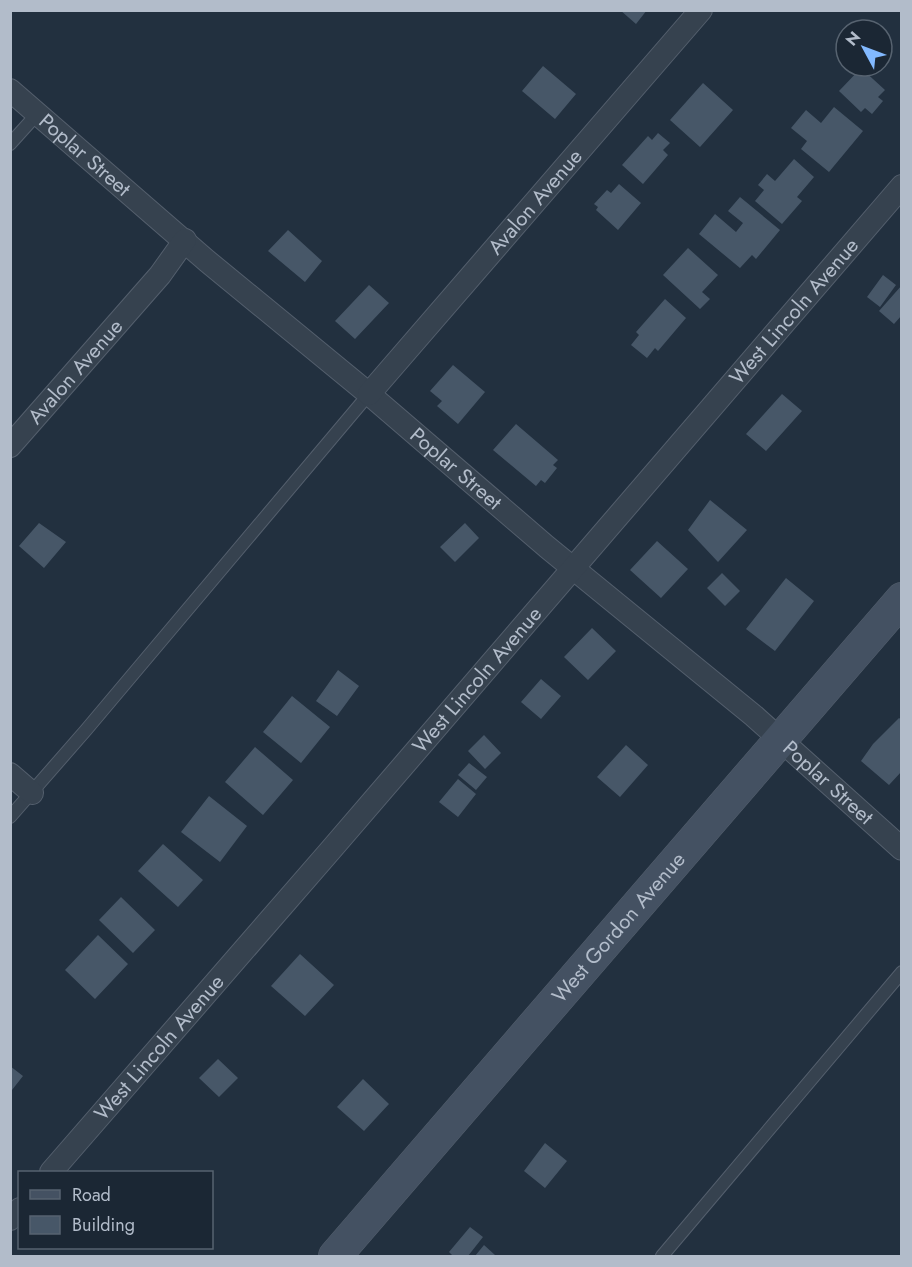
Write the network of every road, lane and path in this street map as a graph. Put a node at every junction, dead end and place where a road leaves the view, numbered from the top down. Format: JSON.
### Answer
{"nodes":[{"id":1,"x":701,"y":10,"type":"edge"},
{"id":2,"x":10,"y":90,"type":"edge"},
{"id":3,"x":38,"y":113,"type":"junction"},
{"id":4,"x":10,"y":144,"type":"edge"},
{"id":5,"x":902,"y":186,"type":"edge"},
{"id":6,"x":185,"y":240,"type":"junction"},
{"id":7,"x":369,"y":394,"type":"junction"},
{"id":8,"x":10,"y":446,"type":"edge"},
{"id":9,"x":573,"y":567,"type":"junction"},
{"id":10,"x":902,"y":599,"type":"edge"},
{"id":11,"x":781,"y":740,"type":"junction"},
{"id":12,"x":10,"y":774,"type":"edge"},
{"id":13,"x":32,"y":793,"type":"junction"},
{"id":14,"x":10,"y":817,"type":"edge"},
{"id":15,"x":902,"y":849,"type":"edge"},
{"id":16,"x":902,"y":972,"type":"edge"},
{"id":17,"x":53,"y":1171,"type":"edge"},
{"id":18,"x":339,"y":1255,"type":"edge"},
{"id":19,"x":662,"y":1257,"type":"edge"}],
"edges":[{"from":1,"to":7,"type":"street","name":"Avalon Avenue"},
{"from":2,"to":3,"type":"street","name":"Poplar Street"},
{"from":3,"to":4,"type":"lane"},
{"from":3,"to":6,"type":"street","name":"Poplar Street"},
{"from":5,"to":9,"type":"street","name":"West Lincoln Avenue"},
{"from":6,"to":7,"type":"street","name":"Poplar Street"},
{"from":6,"to":8,"type":"street","name":"Avalon Avenue"},
{"from":7,"to":9,"type":"street","name":"Poplar Street"},
{"from":7,"to":13,"type":"lane"},
{"from":9,"to":11,"type":"street","name":"Poplar Street"},
{"from":9,"to":17,"type":"street","name":"West Lincoln Avenue"},
{"from":10,"to":11,"type":"street","name":"West Gordon Avenue"},
{"from":11,"to":15,"type":"street","name":"Poplar Street"},
{"from":11,"to":18,"type":"street","name":"West Gordon Avenue"},
{"from":12,"to":13,"type":"street"},
{"from":13,"to":14,"type":"lane"},
{"from":16,"to":19,"type":"lane"}]}
